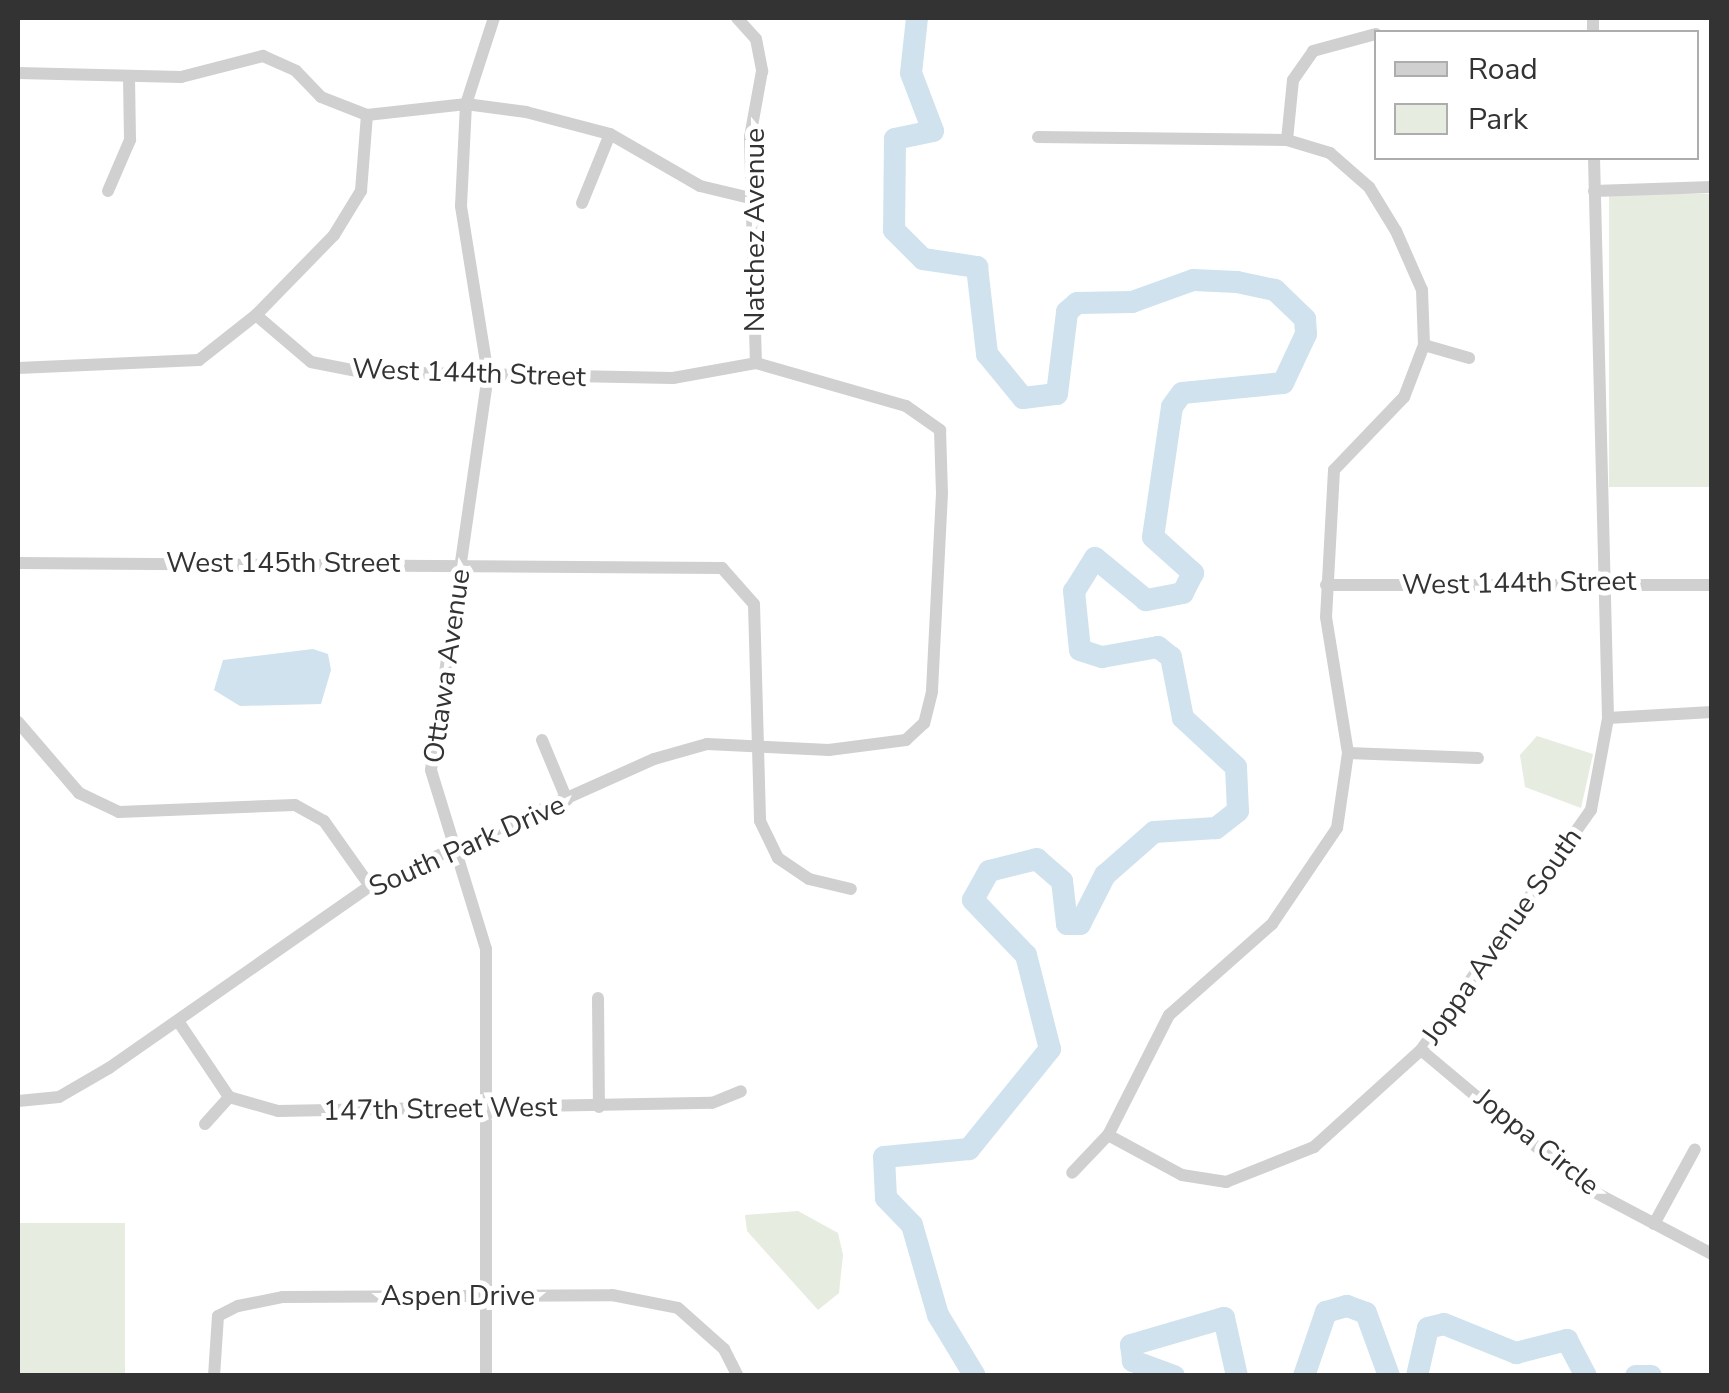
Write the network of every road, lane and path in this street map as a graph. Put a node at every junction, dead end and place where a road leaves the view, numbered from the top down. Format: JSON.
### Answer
{"nodes":[{"id":1,"x":494,"y":18,"type":"edge"},
{"id":2,"x":737,"y":18,"type":"edge"},
{"id":3,"x":1374,"y":35,"type":"edge"},
{"id":4,"x":18,"y":73,"type":"edge"},
{"id":5,"x":129,"y":79,"type":"junction"},
{"id":6,"x":466,"y":104,"type":"junction"},
{"id":7,"x":368,"y":115,"type":"junction"},
{"id":8,"x":610,"y":134,"type":"junction"},
{"id":9,"x":1038,"y":138,"type":"dead end"},
{"id":10,"x":1287,"y":140,"type":"junction"},
{"id":11,"x":1594,"y":160,"type":"edge"},
{"id":12,"x":1712,"y":187,"type":"edge"},
{"id":13,"x":1594,"y":190,"type":"junction"},
{"id":14,"x":108,"y":191,"type":"dead end"},
{"id":15,"x":750,"y":198,"type":"junction"},
{"id":16,"x":582,"y":203,"type":"dead end"},
{"id":17,"x":256,"y":315,"type":"junction"},
{"id":18,"x":1424,"y":345,"type":"junction"},
{"id":19,"x":1469,"y":358,"type":"dead end"},
{"id":20,"x":756,"y":363,"type":"junction"},
{"id":21,"x":18,"y":368,"type":"edge"},
{"id":22,"x":488,"y":375,"type":"junction"},
{"id":23,"x":18,"y":563,"type":"edge"},
{"id":24,"x":462,"y":564,"type":"junction"},
{"id":25,"x":1601,"y":582,"type":"junction"},
{"id":26,"x":1712,"y":584,"type":"edge"},
{"id":27,"x":1326,"y":585,"type":"junction"},
{"id":28,"x":1712,"y":712,"type":"edge"},
{"id":29,"x":1608,"y":718,"type":"junction"},
{"id":30,"x":18,"y":722,"type":"edge"},
{"id":31,"x":542,"y":740,"type":"dead end"},
{"id":32,"x":906,"y":740,"type":"joint"},
{"id":33,"x":756,"y":742,"type":"junction"},
{"id":34,"x":1348,"y":753,"type":"junction"},
{"id":35,"x":1478,"y":758,"type":"dead end"},
{"id":36,"x":568,"y":800,"type":"junction"},
{"id":37,"x":454,"y":848,"type":"junction"},
{"id":38,"x":370,"y":886,"type":"junction"},
{"id":39,"x":851,"y":889,"type":"dead end"},
{"id":40,"x":598,"y":998,"type":"dead end"},
{"id":41,"x":178,"y":1021,"type":"junction"},
{"id":42,"x":1421,"y":1050,"type":"junction"},
{"id":43,"x":741,"y":1091,"type":"dead end"},
{"id":44,"x":229,"y":1097,"type":"junction"},
{"id":45,"x":18,"y":1101,"type":"edge"},
{"id":46,"x":599,"y":1107,"type":"junction"},
{"id":47,"x":483,"y":1110,"type":"junction"},
{"id":48,"x":205,"y":1124,"type":"dead end"},
{"id":49,"x":1108,"y":1135,"type":"junction"},
{"id":50,"x":1695,"y":1149,"type":"dead end"},
{"id":51,"x":1072,"y":1174,"type":"dead end"},
{"id":52,"x":1654,"y":1224,"type":"junction"},
{"id":53,"x":1712,"y":1254,"type":"edge"},
{"id":54,"x":484,"y":1297,"type":"junction"},
{"id":55,"x":214,"y":1376,"type":"edge"},
{"id":56,"x":486,"y":1376,"type":"edge"},
{"id":57,"x":738,"y":1376,"type":"edge"}],
"edges":[{"from":1,"to":6,"type":"street","name":"Ottawa Avenue"},
{"from":2,"to":15,"type":"street","name":"Natchez Avenue"},
{"from":3,"to":10,"type":"street"},
{"from":4,"to":5,"type":"street"},
{"from":5,"to":7,"type":"street"},
{"from":5,"to":14,"type":"street"},
{"from":6,"to":7,"type":"street"},
{"from":6,"to":8,"type":"street"},
{"from":6,"to":22,"type":"street","name":"Ottawa Avenue"},
{"from":7,"to":17,"type":"street"},
{"from":8,"to":15,"type":"street"},
{"from":8,"to":16,"type":"street"},
{"from":9,"to":10,"type":"street"},
{"from":10,"to":18,"type":"street"},
{"from":11,"to":13,"type":"street","name":"Joppa Avenue South"},
{"from":12,"to":13,"type":"street"},
{"from":13,"to":25,"type":"street","name":"Joppa Avenue South"},
{"from":15,"to":20,"type":"street","name":"Natchez Avenue"},
{"from":17,"to":21,"type":"street"},
{"from":17,"to":22,"type":"street","name":"West 144th Street"},
{"from":18,"to":19,"type":"street"},
{"from":18,"to":27,"type":"street"},
{"from":20,"to":22,"type":"street","name":"West 144th Street"},
{"from":20,"to":32,"type":"street","name":"West 144th Street"},
{"from":22,"to":24,"type":"street","name":"Ottawa Avenue"},
{"from":23,"to":24,"type":"street","name":"West 145th Street"},
{"from":24,"to":33,"type":"street","name":"West 145th Street"},
{"from":24,"to":37,"type":"street","name":"Ottawa Avenue"},
{"from":25,"to":26,"type":"street","name":"West 144th Street"},
{"from":25,"to":27,"type":"street","name":"West 144th Street"},
{"from":25,"to":29,"type":"street","name":"Joppa Avenue South"},
{"from":27,"to":34,"type":"street"},
{"from":28,"to":29,"type":"street"},
{"from":29,"to":42,"type":"street","name":"Joppa Avenue South"},
{"from":30,"to":38,"type":"street"},
{"from":31,"to":36,"type":"street"},
{"from":32,"to":33,"type":"street","name":"South Park Drive"},
{"from":33,"to":36,"type":"street","name":"South Park Drive"},
{"from":33,"to":39,"type":"street"},
{"from":34,"to":35,"type":"street"},
{"from":34,"to":49,"type":"street"},
{"from":36,"to":37,"type":"street","name":"South Park Drive"},
{"from":37,"to":38,"type":"street","name":"South Park Drive"},
{"from":37,"to":47,"type":"street","name":"Ottawa Avenue"},
{"from":38,"to":41,"type":"street","name":"South Park Drive"},
{"from":40,"to":46,"type":"street"},
{"from":41,"to":44,"type":"street"},
{"from":41,"to":45,"type":"street","name":"South Park Drive"},
{"from":42,"to":49,"type":"street","name":"Joppa Avenue South"},
{"from":42,"to":52,"type":"street","name":"Joppa Circle"},
{"from":43,"to":46,"type":"street","name":"147th Street West"},
{"from":44,"to":47,"type":"street","name":"147th Street West"},
{"from":44,"to":48,"type":"street"},
{"from":46,"to":47,"type":"street","name":"147th Street West"},
{"from":47,"to":54,"type":"street","name":"Ottawa Avenue"},
{"from":49,"to":51,"type":"street"},
{"from":50,"to":52,"type":"street"},
{"from":52,"to":53,"type":"street","name":"Joppa Circle"},
{"from":54,"to":55,"type":"street","name":"Aspen Drive"},
{"from":54,"to":56,"type":"street","name":"Ottawa Avenue"},
{"from":54,"to":57,"type":"street","name":"Aspen Drive"}]}
